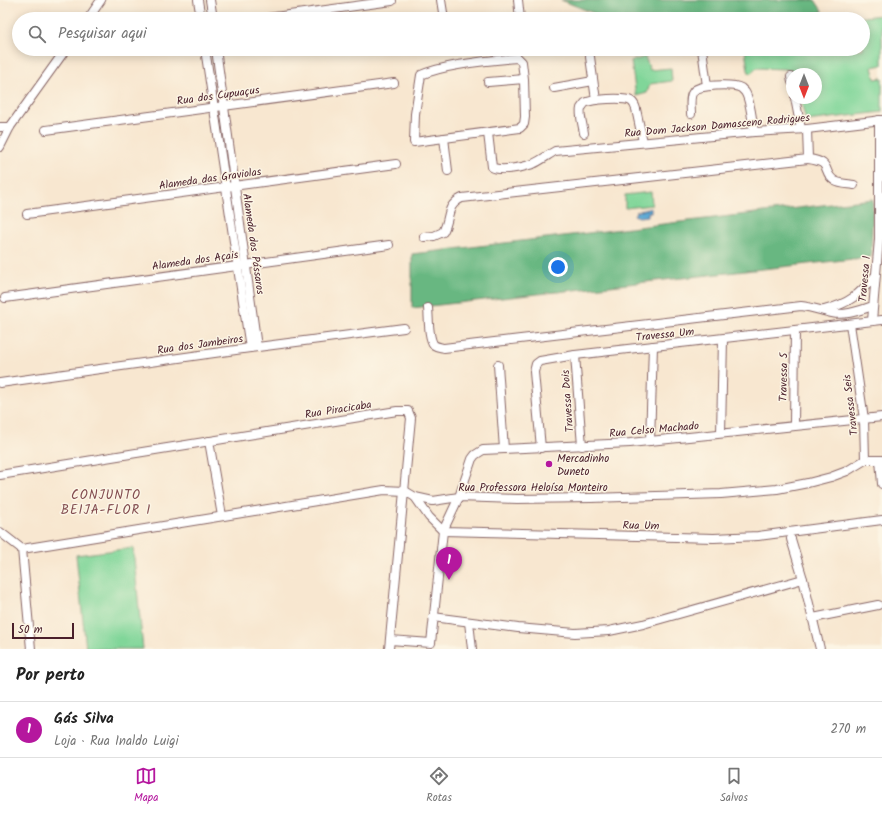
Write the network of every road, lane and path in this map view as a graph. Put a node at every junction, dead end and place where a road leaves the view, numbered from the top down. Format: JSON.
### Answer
{"nodes":[{"id":1,"x":101,"y":0,"type":"edge"},
{"id":2,"x":198,"y":0,"type":"edge"},
{"id":3,"x":210,"y":0,"type":"edge"},
{"id":4,"x":441,"y":0,"type":"edge"},
{"id":5,"x":518,"y":0,"type":"edge"},
{"id":6,"x":392,"y":1,"type":"dead end"},
{"id":7,"x":93,"y":12,"type":"edge"},
{"id":8,"x":200,"y":12,"type":"edge"},
{"id":9,"x":212,"y":12,"type":"edge"},
{"id":10,"x":311,"y":12,"type":"edge"},
{"id":11,"x":443,"y":12,"type":"edge"},
{"id":12,"x":519,"y":12,"type":"edge"},
{"id":13,"x":61,"y":56,"type":"edge"},
{"id":14,"x":206,"y":56,"type":"edge"},
{"id":15,"x":217,"y":56,"type":"edge"},
{"id":16,"x":703,"y":56,"type":"edge"},
{"id":17,"x":590,"y":57,"type":"dead end"},
{"id":18,"x":524,"y":79,"type":"junction"},
{"id":19,"x":593,"y":81,"type":"junction"},
{"id":20,"x":488,"y":82,"type":"dead end"},
{"id":21,"x":394,"y":83,"type":"dead end"},
{"id":22,"x":707,"y":86,"type":"junction"},
{"id":23,"x":554,"y":88,"type":"dead end"},
{"id":24,"x":596,"y":100,"type":"junction"},
{"id":25,"x":797,"y":104,"type":"edge"},
{"id":26,"x":225,"y":105,"type":"junction"},
{"id":27,"x":213,"y":107,"type":"junction"},
{"id":28,"x":691,"y":114,"type":"dead end"},
{"id":29,"x":881,"y":120,"type":"edge"},
{"id":30,"x":0,"y":127,"type":"edge"},
{"id":31,"x":10,"y":127,"type":"junction"},
{"id":32,"x":804,"y":129,"type":"junction"},
{"id":33,"x":46,"y":130,"type":"dead end"},
{"id":34,"x":754,"y":132,"type":"junction"},
{"id":35,"x":488,"y":133,"type":"junction"},
{"id":36,"x":584,"y":133,"type":"dead end"},
{"id":37,"x":444,"y":138,"type":"junction"},
{"id":38,"x":643,"y":142,"type":"junction"},
{"id":39,"x":0,"y":147,"type":"edge"},
{"id":40,"x":808,"y":159,"type":"junction"},
{"id":41,"x":396,"y":164,"type":"dead end"},
{"id":42,"x":448,"y":171,"type":"dead end"},
{"id":43,"x":235,"y":185,"type":"junction"},
{"id":44,"x":854,"y":185,"type":"dead end"},
{"id":45,"x":225,"y":187,"type":"junction"},
{"id":46,"x":27,"y":214,"type":"dead end"},
{"id":47,"x":424,"y":237,"type":"dead end"},
{"id":48,"x":389,"y":245,"type":"dead end"},
{"id":49,"x":246,"y":264,"type":"junction"},
{"id":50,"x":237,"y":266,"type":"junction"},
{"id":51,"x":876,"y":275,"type":"junction"},
{"id":52,"x":5,"y":298,"type":"dead end"},
{"id":53,"x":873,"y":306,"type":"junction"},
{"id":54,"x":428,"y":308,"type":"dead end"},
{"id":55,"x":824,"y":310,"type":"junction"},
{"id":56,"x":882,"y":320,"type":"edge"},
{"id":57,"x":872,"y":321,"type":"junction"},
{"id":58,"x":850,"y":324,"type":"junction"},
{"id":59,"x":404,"y":328,"type":"dead end"},
{"id":60,"x":795,"y":330,"type":"junction"},
{"id":61,"x":723,"y":338,"type":"junction"},
{"id":62,"x":653,"y":346,"type":"junction"},
{"id":63,"x":254,"y":347,"type":"junction"},
{"id":64,"x":575,"y":355,"type":"junction"},
{"id":65,"x":498,"y":365,"type":"dead end"},
{"id":66,"x":0,"y":383,"type":"edge"},
{"id":67,"x":882,"y":417,"type":"edge"},
{"id":68,"x":864,"y":419,"type":"junction"},
{"id":69,"x":794,"y":425,"type":"junction"},
{"id":70,"x":721,"y":433,"type":"junction"},
{"id":71,"x":209,"y":441,"type":"junction"},
{"id":72,"x":650,"y":441,"type":"junction"},
{"id":73,"x":582,"y":446,"type":"junction"},
{"id":74,"x":541,"y":448,"type":"junction"},
{"id":75,"x":504,"y":449,"type":"junction"},
{"id":76,"x":865,"y":460,"type":"junction"},
{"id":77,"x":881,"y":460,"type":"edge"},
{"id":78,"x":0,"y":474,"type":"edge"},
{"id":79,"x":882,"y":484,"type":"edge"},
{"id":80,"x":405,"y":491,"type":"junction"},
{"id":81,"x":415,"y":497,"type":"junction"},
{"id":82,"x":459,"y":497,"type":"junction"},
{"id":83,"x":222,"y":516,"type":"junction"},
{"id":84,"x":882,"y":520,"type":"edge"},
{"id":85,"x":443,"y":531,"type":"junction"},
{"id":86,"x":0,"y":532,"type":"edge"},
{"id":87,"x":791,"y":539,"type":"dead end"},
{"id":88,"x":22,"y":549,"type":"junction"},
{"id":89,"x":803,"y":579,"type":"junction"},
{"id":90,"x":878,"y":605,"type":"dead end"},
{"id":91,"x":433,"y":617,"type":"junction"},
{"id":92,"x":813,"y":618,"type":"junction"},
{"id":93,"x":469,"y":622,"type":"junction"},
{"id":94,"x":390,"y":640,"type":"junction"},
{"id":95,"x":431,"y":644,"type":"edge"},
{"id":96,"x":30,"y":649,"type":"edge"},
{"id":97,"x":389,"y":649,"type":"edge"},
{"id":98,"x":472,"y":649,"type":"edge"},
{"id":99,"x":820,"y":649,"type":"edge"}],
"edges":[{"from":1,"to":7,"type":"street"},
{"from":2,"to":8,"type":"street"},
{"from":3,"to":9,"type":"street"},
{"from":4,"to":11,"type":"street"},
{"from":5,"to":12,"type":"street"},
{"from":6,"to":10,"type":"street"},
{"from":13,"to":31,"type":"street"},
{"from":14,"to":27,"type":"street","name":"Alameda dos Pássaros"},
{"from":15,"to":26,"type":"street","name":"Alameda dos Pássaros"},
{"from":16,"to":22,"type":"street"},
{"from":17,"to":19,"type":"street"},
{"from":18,"to":20,"type":"street"},
{"from":18,"to":35,"type":"street"},
{"from":18,"to":37,"type":"street"},
{"from":19,"to":23,"type":"street"},
{"from":19,"to":24,"type":"street"},
{"from":21,"to":26,"type":"street","name":"Rua dos Cupuaçus"},
{"from":22,"to":28,"type":"street"},
{"from":22,"to":34,"type":"street"},
{"from":24,"to":36,"type":"street"},
{"from":24,"to":38,"type":"street"},
{"from":25,"to":32,"type":"street"},
{"from":26,"to":27,"type":"street","name":"Rua dos Cupuaçus"},
{"from":26,"to":43,"type":"street","name":"Alameda dos Pássaros"},
{"from":27,"to":33,"type":"street","name":"Rua dos Cupuaçus"},
{"from":27,"to":45,"type":"street","name":"Alameda dos Pássaros"},
{"from":29,"to":32,"type":"street","name":"Rua Dom Jackson Damasceno Rodrigues"},
{"from":29,"to":51,"type":"street","name":"Travessa 1"},
{"from":30,"to":31,"type":"street"},
{"from":31,"to":39,"type":"street"},
{"from":32,"to":34,"type":"street","name":"Rua Dom Jackson Damasceno Rodrigues"},
{"from":32,"to":40,"type":"street"},
{"from":34,"to":38,"type":"street","name":"Rua Dom Jackson Damasceno Rodrigues"},
{"from":35,"to":37,"type":"street"},
{"from":35,"to":38,"type":"street","name":"Rua Dom Jackson Damasceno Rodrigues"},
{"from":37,"to":42,"type":"street"},
{"from":40,"to":44,"type":"street"},
{"from":40,"to":47,"type":"street"},
{"from":41,"to":43,"type":"street","name":"Alameda das Graviolas"},
{"from":43,"to":45,"type":"street","name":"Alameda das Graviolas"},
{"from":43,"to":49,"type":"street","name":"Alameda dos Pássaros"},
{"from":45,"to":46,"type":"street","name":"Alameda das Graviolas"},
{"from":45,"to":50,"type":"street","name":"Alameda dos Pássaros"},
{"from":48,"to":49,"type":"street","name":"Alameda dos Açais"},
{"from":49,"to":50,"type":"street","name":"Alameda dos Açais"},
{"from":49,"to":63,"type":"street","name":"Alameda dos Pássaros"},
{"from":50,"to":52,"type":"street","name":"Alameda dos Açais"},
{"from":50,"to":63,"type":"street","name":"Alameda dos Pássaros"},
{"from":51,"to":53,"type":"street","name":"Travessa 1"},
{"from":51,"to":55,"type":"street"},
{"from":53,"to":55,"type":"street"},
{"from":53,"to":57,"type":"street","name":"Travessa 1"},
{"from":54,"to":55,"type":"street"},
{"from":56,"to":57,"type":"street","name":"Travessa Um"},
{"from":57,"to":58,"type":"street","name":"Travessa Um"},
{"from":58,"to":60,"type":"street","name":"Travessa Um"},
{"from":58,"to":68,"type":"street","name":"Travessa Seis"},
{"from":59,"to":63,"type":"street","name":"Rua dos Jambeiros"},
{"from":60,"to":61,"type":"street","name":"Travessa Um"},
{"from":60,"to":69,"type":"street","name":"Travessa 5"},
{"from":61,"to":62,"type":"street","name":"Travessa Um"},
{"from":61,"to":70,"type":"street"},
{"from":62,"to":64,"type":"street","name":"Travessa Um"},
{"from":62,"to":72,"type":"street"},
{"from":63,"to":66,"type":"street","name":"Rua dos Jambeiros"},
{"from":64,"to":73,"type":"street","name":"Travessa Dois"},
{"from":64,"to":74,"type":"street","name":"Travessa Um"},
{"from":65,"to":75,"type":"street"},
{"from":67,"to":68,"type":"street","name":"Rua Celso Machado"},
{"from":68,"to":69,"type":"street","name":"Rua Celso Machado"},
{"from":68,"to":76,"type":"street","name":"Travessa Seis"},
{"from":69,"to":70,"type":"street","name":"Rua Celso Machado"},
{"from":70,"to":72,"type":"street","name":"Rua Celso Machado"},
{"from":71,"to":78,"type":"street","name":"Rua Piracicaba"},
{"from":71,"to":80,"type":"street","name":"Rua Piracicaba"},
{"from":71,"to":83,"type":"street"},
{"from":72,"to":73,"type":"street","name":"Rua Celso Machado"},
{"from":73,"to":74,"type":"street","name":"Rua Celso Machado"},
{"from":74,"to":75,"type":"street","name":"Rua Celso Machado"},
{"from":75,"to":82,"type":"street","name":"Rua Celso Machado"},
{"from":76,"to":77,"type":"street"},
{"from":76,"to":82,"type":"street","name":"Rua Professora Heloísa Monteiro"},
{"from":77,"to":79,"type":"street"},
{"from":80,"to":81,"type":"street","name":"Rua Professora Heloísa Monteiro"},
{"from":80,"to":83,"type":"street","name":"Rua Professora Heloísa Monteiro"},
{"from":80,"to":94,"type":"street","name":"Rua Piracicaba"},
{"from":81,"to":82,"type":"street","name":"Rua Professora Heloísa Monteiro"},
{"from":81,"to":85,"type":"street"},
{"from":82,"to":85,"type":"street"},
{"from":83,"to":88,"type":"street","name":"Rua Professora Heloísa Monteiro"},
{"from":84,"to":85,"type":"street","name":"Rua Um"},
{"from":85,"to":91,"type":"street"},
{"from":86,"to":88,"type":"street"},
{"from":87,"to":89,"type":"street"},
{"from":88,"to":96,"type":"street"},
{"from":89,"to":92,"type":"street"},
{"from":89,"to":93,"type":"street"},
{"from":90,"to":92,"type":"street"},
{"from":91,"to":93,"type":"street"},
{"from":91,"to":95,"type":"street"},
{"from":92,"to":99,"type":"street"},
{"from":93,"to":98,"type":"street"},
{"from":94,"to":95,"type":"street"},
{"from":94,"to":97,"type":"street","name":"Rua Piracicaba"}]}
